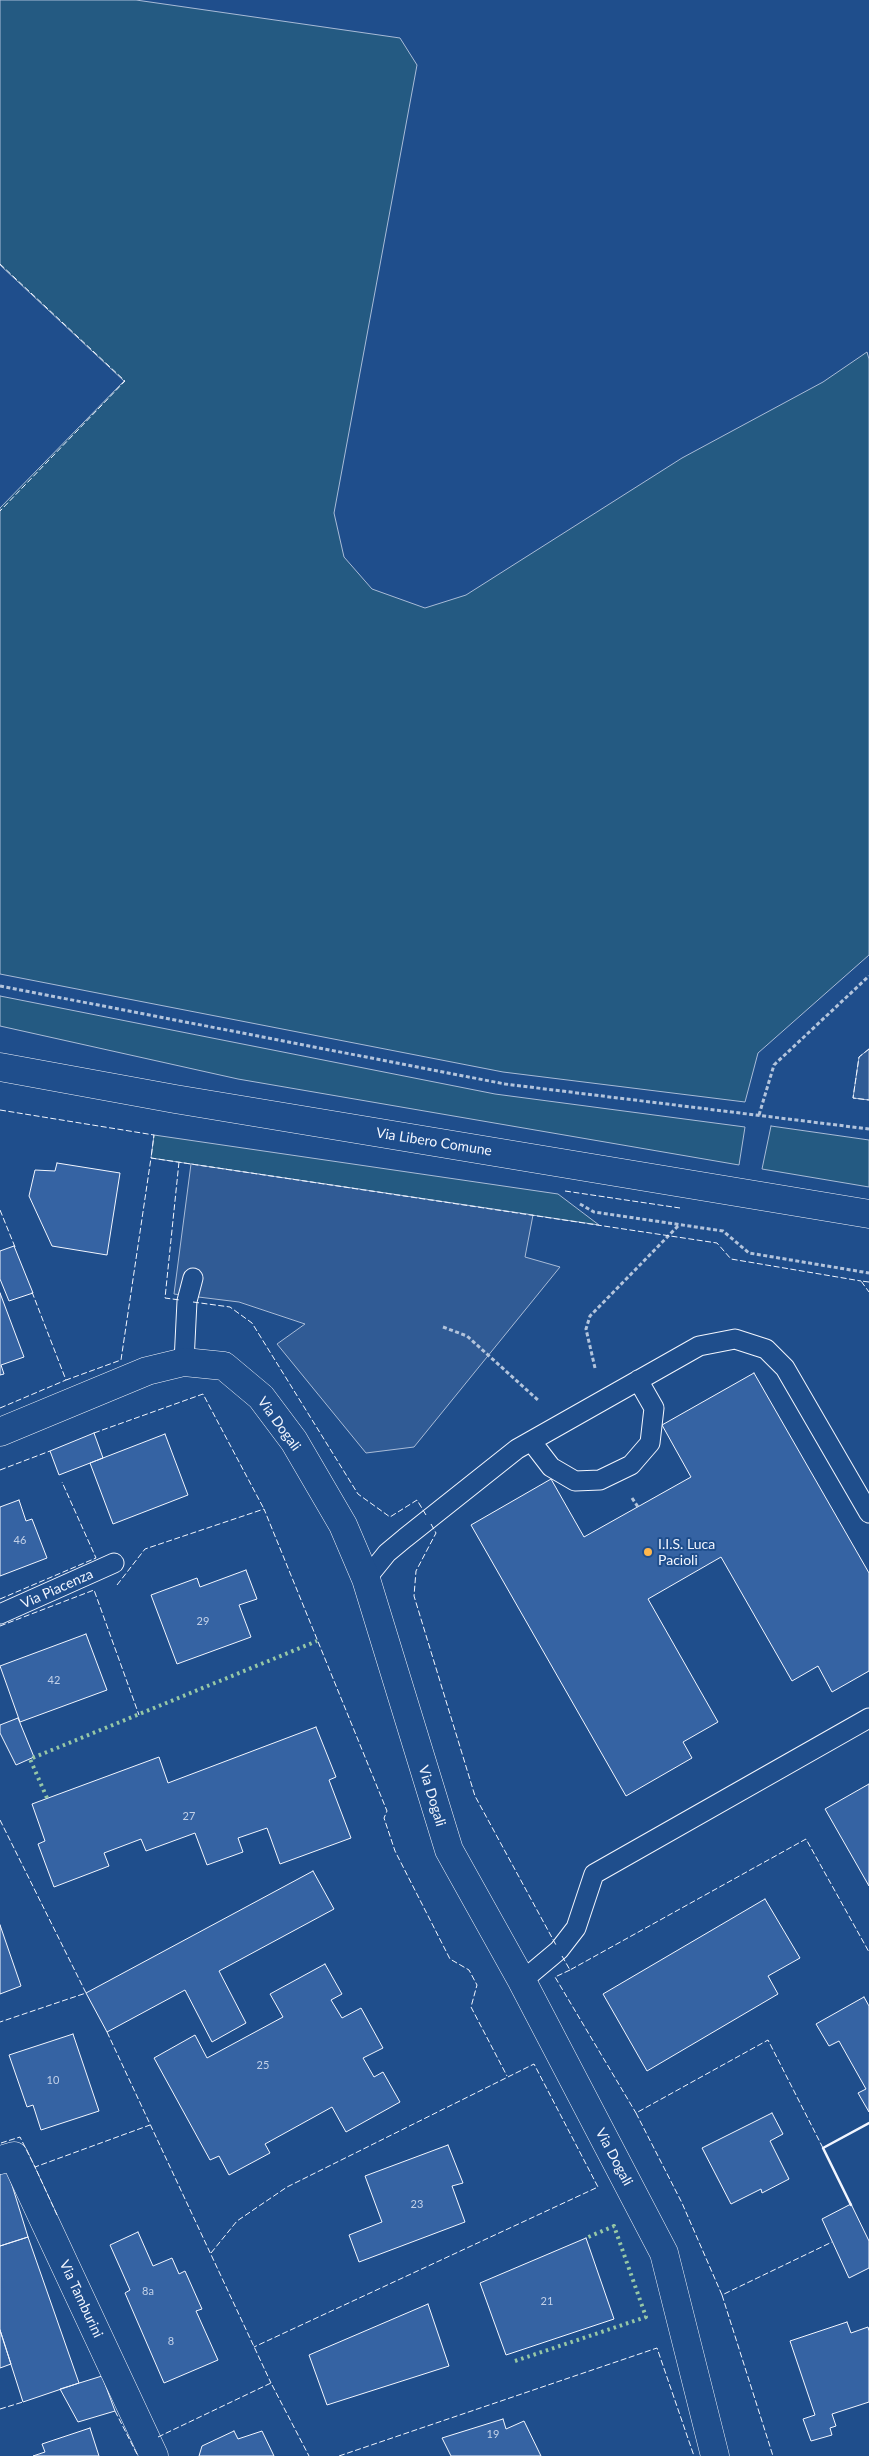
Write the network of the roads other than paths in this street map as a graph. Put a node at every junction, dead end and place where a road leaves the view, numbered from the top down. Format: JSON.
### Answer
{"nodes":[{"id":1,"x":0,"y":1067,"type":"edge"},
{"id":2,"x":869,"y":1214,"type":"edge"},
{"id":3,"x":193,"y":1278,"type":"dead end"},
{"id":4,"x":184,"y":1362,"type":"junction"},
{"id":5,"x":638,"y":1380,"type":"junction"},
{"id":6,"x":0,"y":1432,"type":"edge"},
{"id":7,"x":531,"y":1441,"type":"junction"},
{"id":8,"x":869,"y":1513,"type":"edge"},
{"id":9,"x":114,"y":1563,"type":"dead end"},
{"id":10,"x":366,"y":1579,"type":"junction"},
{"id":11,"x":0,"y":1614,"type":"edge"},
{"id":12,"x":869,"y":1718,"type":"edge"},
{"id":13,"x":522,"y":1981,"type":"junction"},
{"id":14,"x":0,"y":2160,"type":"edge"},
{"id":15,"x":154,"y":2456,"type":"edge"},
{"id":16,"x":715,"y":2456,"type":"edge"}],
"edges":[{"from":1,"to":2,"type":"street","name":"Via Libero Comune"},
{"from":3,"to":4,"type":"lane"},
{"from":4,"to":6,"type":"street","name":"Via Dogali"},
{"from":4,"to":10,"type":"street","name":"Via Dogali"},
{"from":5,"to":7,"type":"lane"},
{"from":5,"to":7,"type":"lane"},
{"from":5,"to":8,"type":"lane"},
{"from":7,"to":10,"type":"lane"},
{"from":9,"to":11,"type":"lane","name":"Via Piacenza"},
{"from":10,"to":13,"type":"street","name":"Via Dogali"},
{"from":12,"to":13,"type":"lane"},
{"from":13,"to":16,"type":"street","name":"Via Dogali"},
{"from":14,"to":15,"type":"street","name":"Via Tamburini"}]}
